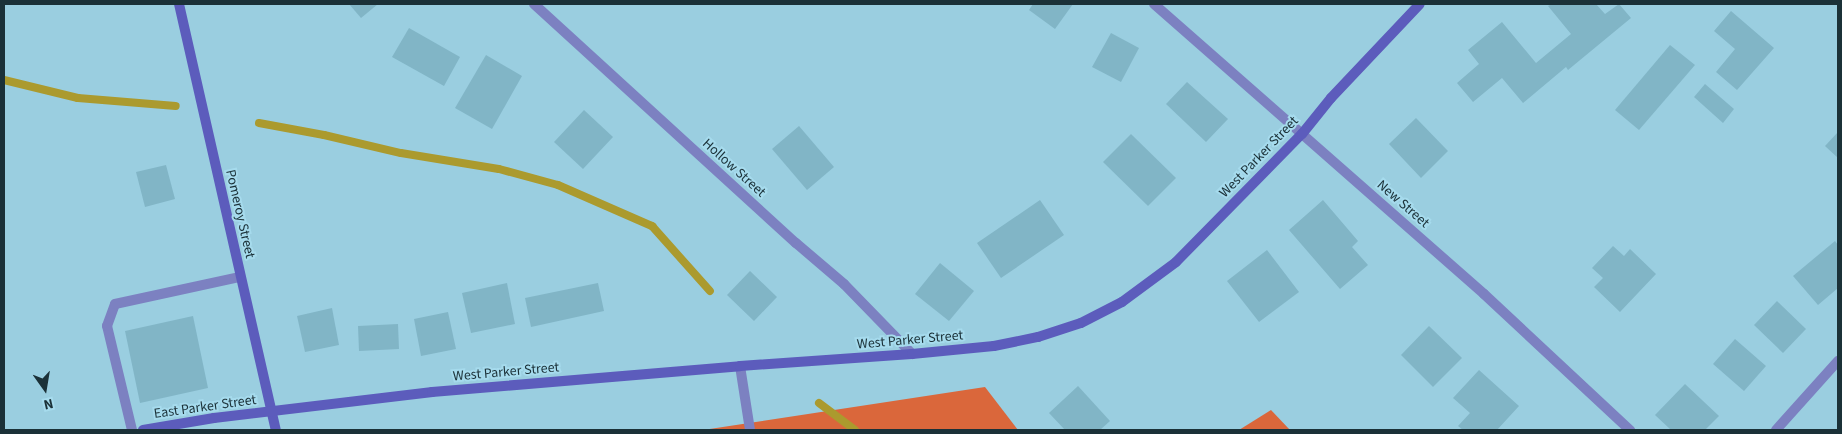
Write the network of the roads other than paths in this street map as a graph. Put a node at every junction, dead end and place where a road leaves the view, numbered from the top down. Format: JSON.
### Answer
{"nodes":[{"id":1,"x":178,"y":4,"type":"edge"},
{"id":2,"x":534,"y":4,"type":"edge"},
{"id":3,"x":1154,"y":4,"type":"edge"},
{"id":4,"x":1420,"y":4,"type":"edge"},
{"id":5,"x":1302,"y":134,"type":"junction"},
{"id":6,"x":240,"y":277,"type":"junction"},
{"id":7,"x":912,"y":354,"type":"junction"},
{"id":8,"x":1838,"y":361,"type":"edge"},
{"id":9,"x":740,"y":366,"type":"junction"},
{"id":10,"x":272,"y":412,"type":"junction"},
{"id":11,"x":132,"y":430,"type":"edge"},
{"id":12,"x":143,"y":430,"type":"edge"},
{"id":13,"x":276,"y":430,"type":"edge"},
{"id":14,"x":750,"y":430,"type":"edge"},
{"id":15,"x":1630,"y":430,"type":"edge"},
{"id":16,"x":1776,"y":430,"type":"edge"}],
"edges":[{"from":1,"to":6,"type":"street","name":"Pomeroy Street"},
{"from":2,"to":7,"type":"street","name":"Hollow Street"},
{"from":3,"to":5,"type":"street","name":"New Street"},
{"from":4,"to":5,"type":"street","name":"West Parker Street"},
{"from":5,"to":7,"type":"street","name":"West Parker Street"},
{"from":5,"to":15,"type":"street","name":"New Street"},
{"from":6,"to":10,"type":"street","name":"Pomeroy Street"},
{"from":6,"to":11,"type":"street"},
{"from":7,"to":9,"type":"street","name":"West Parker Street"},
{"from":8,"to":16,"type":"street"},
{"from":9,"to":10,"type":"street","name":"West Parker Street"},
{"from":9,"to":14,"type":"street"},
{"from":10,"to":12,"type":"street","name":"East Parker Street"},
{"from":10,"to":13,"type":"street","name":"Pomeroy Street"}]}
